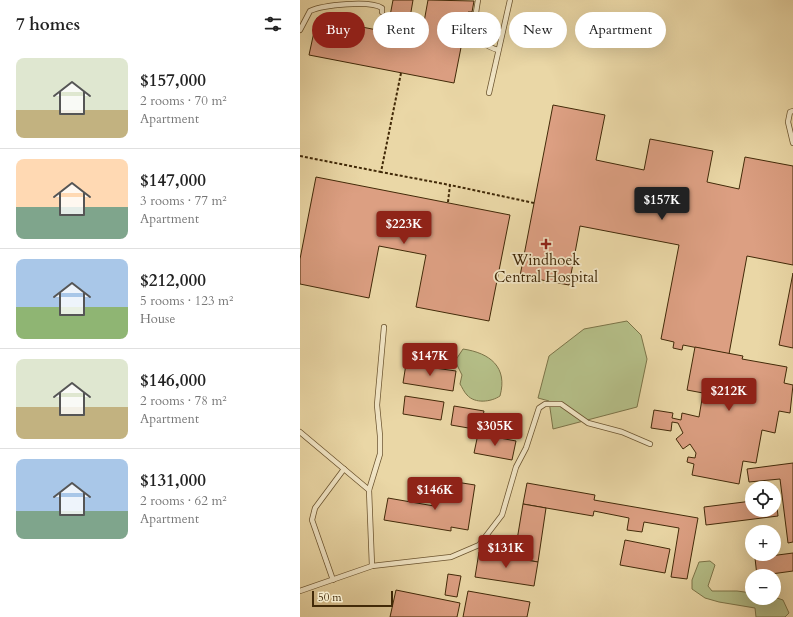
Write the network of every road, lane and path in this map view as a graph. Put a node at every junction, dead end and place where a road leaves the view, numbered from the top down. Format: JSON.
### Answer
{"nodes":[{"id":1,"x":478,"y":0,"type":"edge"},
{"id":2,"x":510,"y":0,"type":"edge"},
{"id":3,"x":382,"y":12,"type":"dead end"},
{"id":4,"x":300,"y":30,"type":"edge"},
{"id":5,"x":498,"y":50,"type":"junction"},
{"id":6,"x":401,"y":73,"type":"dead end"},
{"id":7,"x":488,"y":93,"type":"dead end"},
{"id":8,"x":793,"y":111,"type":"edge"},
{"id":9,"x":793,"y":143,"type":"edge"},
{"id":10,"x":300,"y":156,"type":"edge"},
{"id":11,"x":381,"y":172,"type":"junction"},
{"id":12,"x":450,"y":185,"type":"junction"},
{"id":13,"x":448,"y":202,"type":"dead end"},
{"id":14,"x":534,"y":203,"type":"dead end"},
{"id":15,"x":384,"y":327,"type":"dead end"},
{"id":16,"x":300,"y":432,"type":"edge"},
{"id":17,"x":650,"y":444,"type":"dead end"},
{"id":18,"x":344,"y":470,"type":"junction"},
{"id":19,"x":369,"y":490,"type":"junction"},
{"id":20,"x":372,"y":566,"type":"junction"},
{"id":21,"x":333,"y":580,"type":"junction"},
{"id":22,"x":300,"y":591,"type":"edge"}],
"edges":[{"from":1,"to":5,"type":"lane"},
{"from":2,"to":5,"type":"lane"},
{"from":3,"to":4,"type":"lane"},
{"from":5,"to":7,"type":"lane"},
{"from":6,"to":11,"type":"path"},
{"from":8,"to":9,"type":"lane"},
{"from":10,"to":11,"type":"path"},
{"from":11,"to":12,"type":"path"},
{"from":12,"to":13,"type":"path"},
{"from":12,"to":14,"type":"path"},
{"from":15,"to":19,"type":"lane"},
{"from":16,"to":18,"type":"lane"},
{"from":17,"to":20,"type":"lane"},
{"from":18,"to":19,"type":"lane"},
{"from":18,"to":21,"type":"lane"},
{"from":19,"to":20,"type":"lane"},
{"from":20,"to":21,"type":"lane"},
{"from":21,"to":22,"type":"lane"}]}
